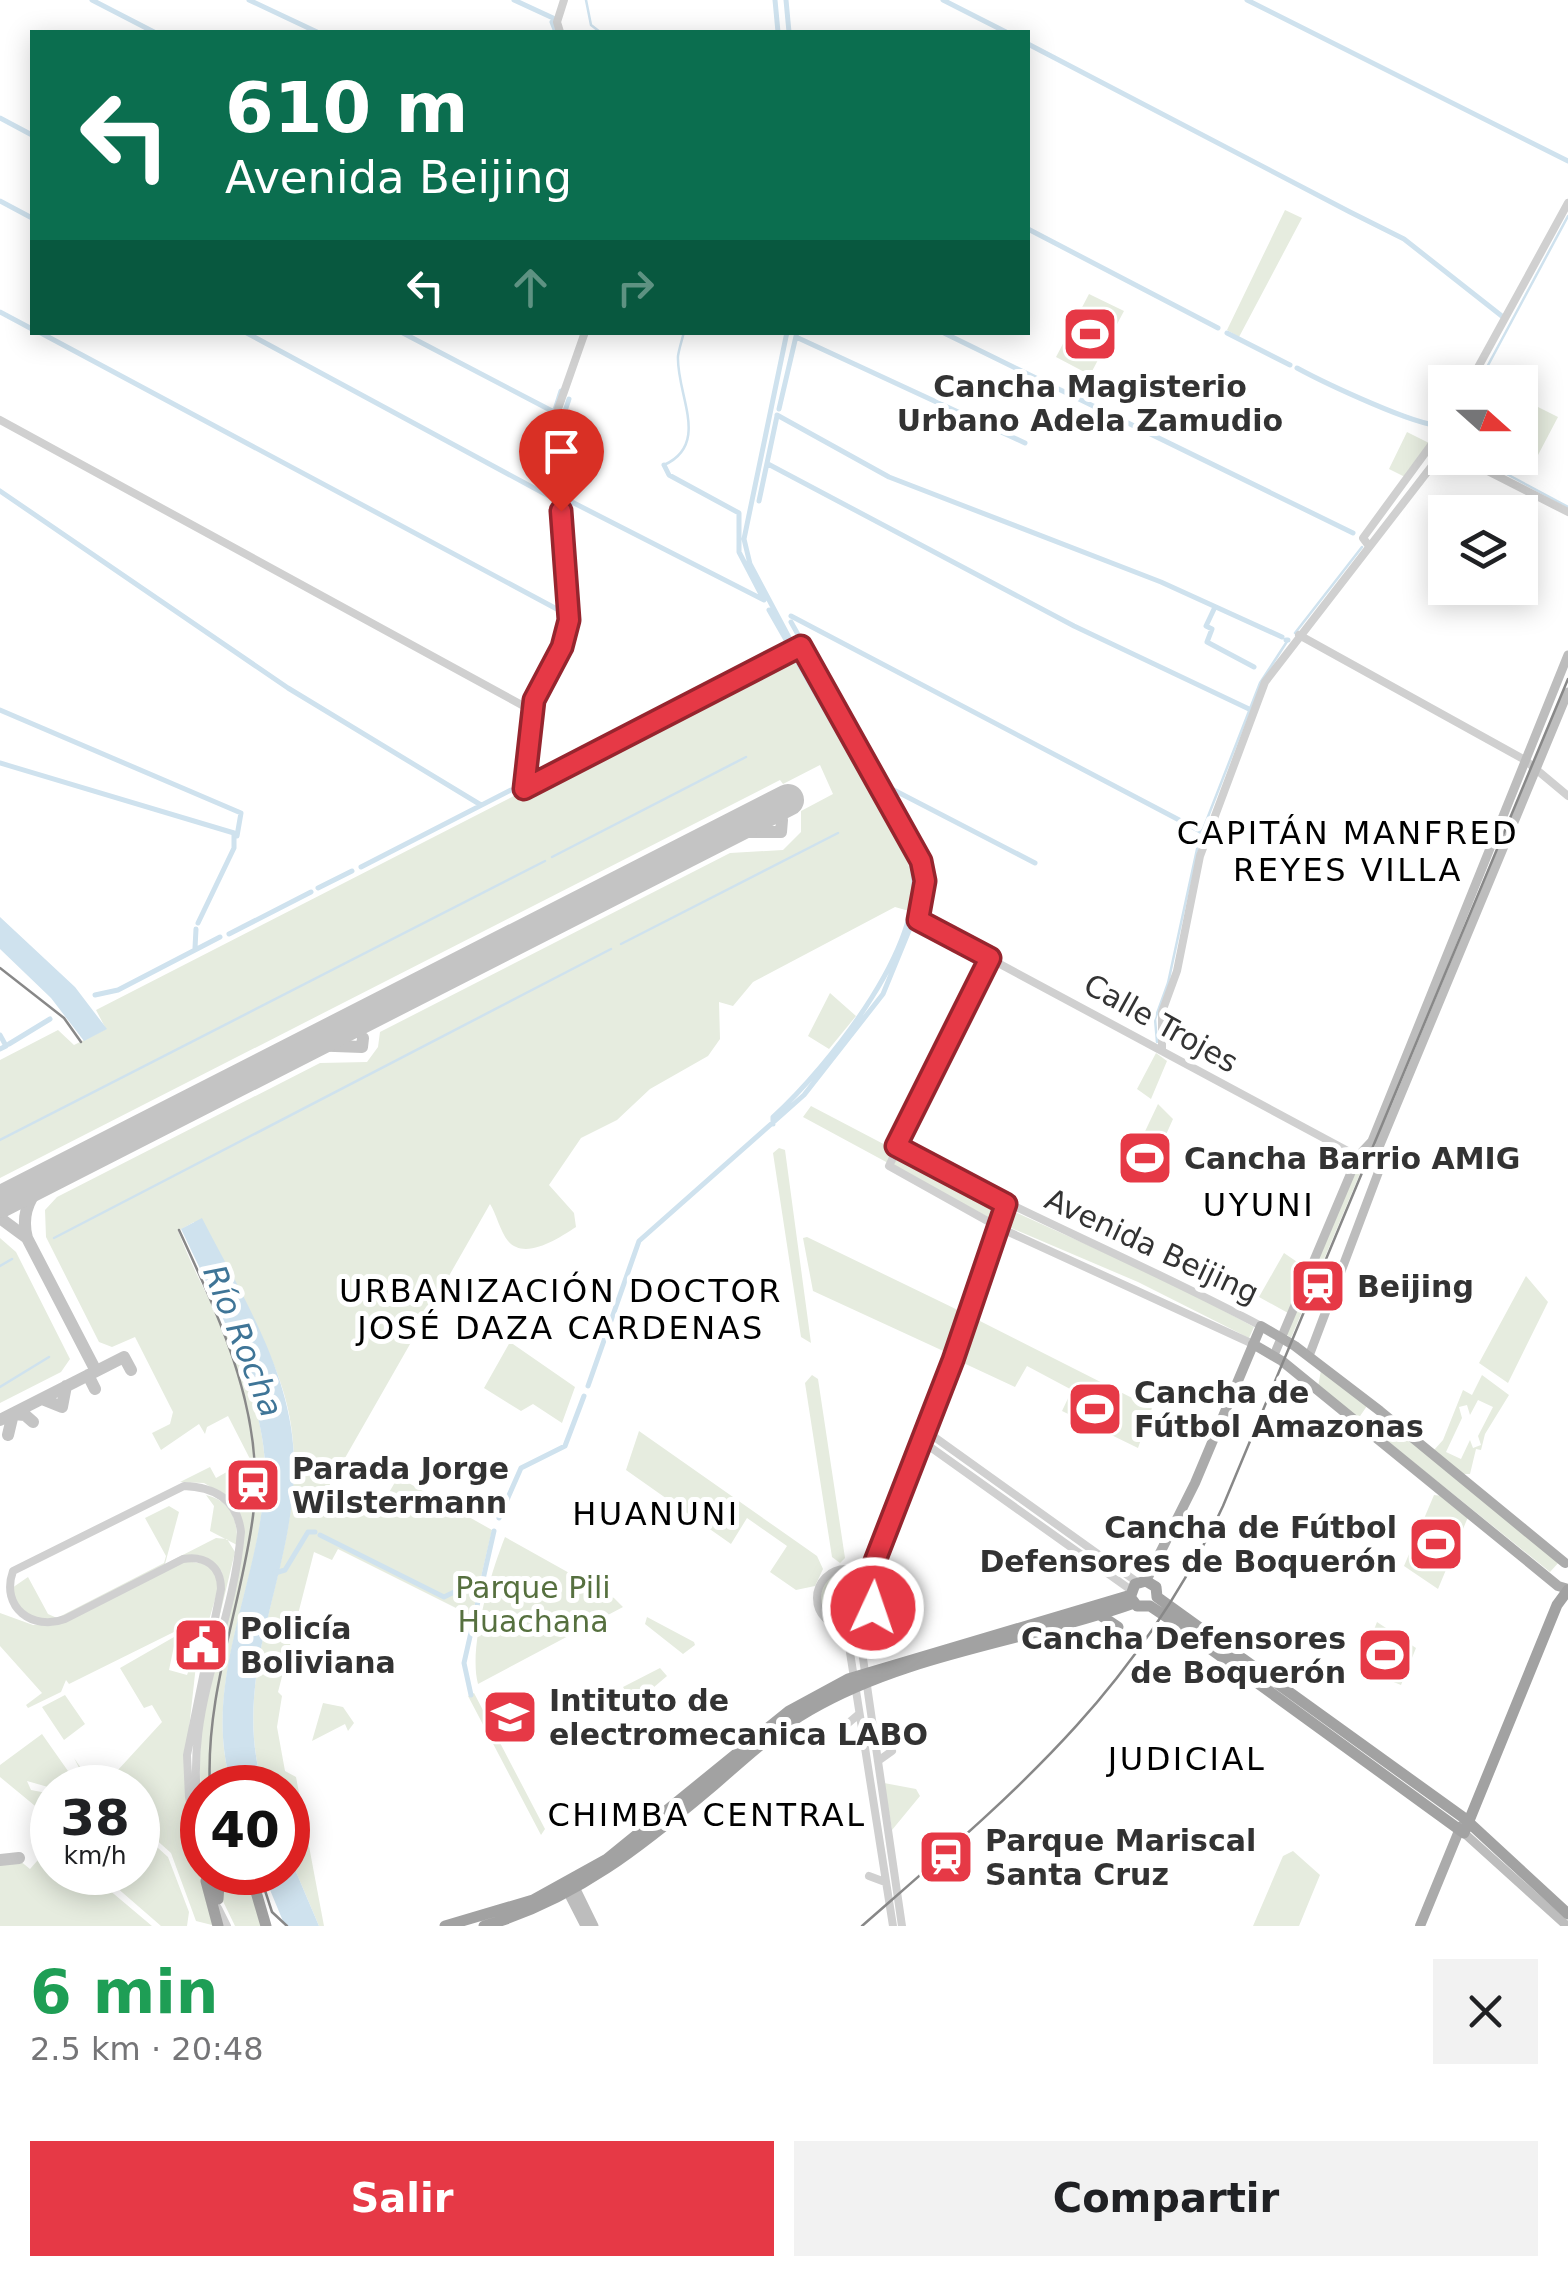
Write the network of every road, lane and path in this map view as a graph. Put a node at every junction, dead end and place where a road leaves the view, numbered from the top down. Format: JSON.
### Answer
{"nodes":[{"id":1,"x":564,"y":0,"type":"edge"},
{"id":2,"x":559,"y":30,"type":"edge"},
{"id":3,"x":1568,"y":202,"type":"edge"},
{"id":4,"x":584,"y":335,"type":"edge"},
{"id":5,"x":1479,"y":365,"type":"edge"},
{"id":6,"x":0,"y":420,"type":"edge"},
{"id":7,"x":1428,"y":454,"type":"edge"},
{"id":8,"x":1428,"y":469,"type":"edge"},
{"id":9,"x":1495,"y":475,"type":"edge"},
{"id":10,"x":1568,"y":512,"type":"edge"},
{"id":11,"x":1366,"y":542,"type":"junction"},
{"id":12,"x":1298,"y":635,"type":"junction"},
{"id":13,"x":1568,"y":655,"type":"edge"},
{"id":14,"x":1568,"y":692,"type":"edge"},
{"id":15,"x":531,"y":710,"type":"junction"},
{"id":16,"x":1525,"y":760,"type":"junction"},
{"id":17,"x":1537,"y":768,"type":"junction"},
{"id":18,"x":1568,"y":796,"type":"edge"},
{"id":19,"x":990,"y":958,"type":"junction"},
{"id":20,"x":1162,"y":1051,"type":"junction"},
{"id":21,"x":896,"y":1146,"type":"junction"},
{"id":22,"x":1358,"y":1156,"type":"junction"},
{"id":23,"x":1376,"y":1166,"type":"junction"},
{"id":24,"x":1006,"y":1204,"type":"junction"},
{"id":25,"x":1000,"y":1228,"type":"junction"},
{"id":26,"x":1263,"y":1327,"type":"junction"},
{"id":27,"x":1281,"y":1337,"type":"junction"},
{"id":28,"x":1255,"y":1345,"type":"junction"},
{"id":29,"x":1274,"y":1356,"type":"junction"},
{"id":30,"x":1308,"y":1356,"type":"junction"},
{"id":31,"x":1381,"y":1412,"type":"junction"},
{"id":32,"x":926,"y":1431,"type":"junction"},
{"id":33,"x":1368,"y":1431,"type":"junction"},
{"id":34,"x":919,"y":1440,"type":"junction"},
{"id":35,"x":1567,"y":1562,"type":"edge"},
{"id":36,"x":868,"y":1579,"type":"junction"},
{"id":37,"x":1562,"y":1586,"type":"edge"},
{"id":38,"x":1138,"y":1589,"type":"junction"},
{"id":39,"x":1154,"y":1601,"type":"junction"},
{"id":40,"x":1100,"y":1615,"type":"junction"},
{"id":41,"x":858,"y":1624,"type":"junction"},
{"id":42,"x":846,"y":1627,"type":"junction"},
{"id":43,"x":1118,"y":1628,"type":"dead end"},
{"id":44,"x":860,"y":1680,"type":"junction"},
{"id":45,"x":202,"y":1684,"type":"junction"},
{"id":46,"x":859,"y":1714,"type":"junction"},
{"id":47,"x":846,"y":1725,"type":"dead end"},
{"id":48,"x":892,"y":1751,"type":"dead end"},
{"id":49,"x":878,"y":1761,"type":"junction"},
{"id":50,"x":188,"y":1765,"type":"edge"},
{"id":51,"x":195,"y":1765,"type":"edge"},
{"id":52,"x":1464,"y":1826,"type":"junction"},
{"id":53,"x":868,"y":1876,"type":"dead end"},
{"id":54,"x":885,"y":1882,"type":"junction"},
{"id":55,"x":570,"y":1887,"type":"junction"},
{"id":56,"x":211,"y":1895,"type":"edge"},
{"id":57,"x":216,"y":1895,"type":"edge"},
{"id":58,"x":217,"y":1895,"type":"edge"},
{"id":59,"x":218,"y":1895,"type":"edge"},
{"id":60,"x":257,"y":1895,"type":"edge"},
{"id":61,"x":258,"y":1895,"type":"edge"},
{"id":62,"x":218,"y":1898,"type":"junction"},
{"id":63,"x":1568,"y":1914,"type":"edge"},
{"id":64,"x":218,"y":1926,"type":"edge"},
{"id":65,"x":230,"y":1926,"type":"edge"},
{"id":66,"x":268,"y":1926,"type":"edge"},
{"id":67,"x":446,"y":1926,"type":"edge"},
{"id":68,"x":484,"y":1926,"type":"edge"},
{"id":69,"x":585,"y":1926,"type":"edge"},
{"id":70,"x":594,"y":1926,"type":"edge"},
{"id":71,"x":893,"y":1926,"type":"edge"},
{"id":72,"x":902,"y":1926,"type":"edge"},
{"id":73,"x":1423,"y":1926,"type":"edge"},
{"id":74,"x":1567,"y":1926,"type":"edge"}],
"edges":[{"from":1,"to":2,"type":"street"},
{"from":3,"to":5,"type":"street"},
{"from":4,"to":15,"type":"street"},
{"from":6,"to":15,"type":"street"},
{"from":7,"to":11,"type":"street"},
{"from":8,"to":11,"type":"street"},
{"from":9,"to":10,"type":"street"},
{"from":11,"to":12,"type":"street"},
{"from":12,"to":16,"type":"street"},
{"from":12,"to":20,"type":"street"},
{"from":13,"to":16,"type":"main road"},
{"from":14,"to":17,"type":"main road"},
{"from":15,"to":19,"type":"street","name":"Calle Trojes"},
{"from":16,"to":17,"type":"street"},
{"from":16,"to":22,"type":"main road"},
{"from":17,"to":18,"type":"street"},
{"from":17,"to":23,"type":"main road"},
{"from":19,"to":20,"type":"street","name":"Calle Trojes"},
{"from":19,"to":21,"type":"street"},
{"from":20,"to":22,"type":"street","name":"Calle Trojes"},
{"from":21,"to":24,"type":"street","name":"Avenida Beijing"},
{"from":21,"to":25,"type":"street","name":"Avenida Beijing"},
{"from":22,"to":23,"type":"street","name":"Calle Trojes"},
{"from":22,"to":27,"type":"main road"},
{"from":23,"to":30,"type":"main road"},
{"from":24,"to":25,"type":"street"},
{"from":24,"to":26,"type":"street","name":"Avenida Beijing"},
{"from":25,"to":28,"type":"street","name":"Avenida Beijing"},
{"from":25,"to":32,"type":"street"},
{"from":26,"to":27,"type":"main road","name":"Avenida Beijing"},
{"from":26,"to":28,"type":"main road"},
{"from":27,"to":29,"type":"main road"},
{"from":27,"to":30,"type":"main road","name":"Avenida Beijing"},
{"from":28,"to":29,"type":"main road","name":"Avenida Beijing"},
{"from":28,"to":38,"type":"main road"},
{"from":29,"to":33,"type":"main road","name":"Avenida Beijing"},
{"from":30,"to":31,"type":"main road","name":"Avenida Beijing"},
{"from":31,"to":33,"type":"main road"},
{"from":31,"to":33,"type":"main road"},
{"from":31,"to":35,"type":"main road","name":"Avenida Beijing"},
{"from":32,"to":34,"type":"street"},
{"from":32,"to":38,"type":"street"},
{"from":33,"to":37,"type":"main road","name":"Avenida Beijing"},
{"from":34,"to":36,"type":"street"},
{"from":34,"to":38,"type":"street"},
{"from":35,"to":37,"type":"main road"},
{"from":36,"to":41,"type":"street"},
{"from":36,"to":42,"type":"street"},
{"from":37,"to":52,"type":"main road"},
{"from":37,"to":52,"type":"highway"},
{"from":38,"to":39,"type":"highway"},
{"from":38,"to":39,"type":"highway"},
{"from":38,"to":40,"type":"highway"},
{"from":38,"to":44,"type":"highway"},
{"from":39,"to":52,"type":"highway"},
{"from":40,"to":43,"type":"highway"},
{"from":40,"to":44,"type":"highway"},
{"from":41,"to":42,"type":"street"},
{"from":41,"to":44,"type":"street"},
{"from":42,"to":44,"type":"street"},
{"from":44,"to":46,"type":"street"},
{"from":44,"to":49,"type":"street"},
{"from":44,"to":55,"type":"highway"},
{"from":45,"to":45,"type":"street"},
{"from":45,"to":50,"type":"street"},
{"from":45,"to":51,"type":"street"},
{"from":46,"to":47,"type":"street"},
{"from":46,"to":54,"type":"street"},
{"from":48,"to":49,"type":"street"},
{"from":49,"to":72,"type":"street"},
{"from":52,"to":63,"type":"highway"},
{"from":52,"to":73,"type":"main road"},
{"from":52,"to":74,"type":"main road"},
{"from":53,"to":54,"type":"street"},
{"from":54,"to":71,"type":"street"},
{"from":55,"to":67,"type":"highway"},
{"from":55,"to":68,"type":"highway"},
{"from":55,"to":69,"type":"main road"},
{"from":55,"to":70,"type":"main road"},
{"from":56,"to":64,"type":"highway"},
{"from":57,"to":65,"type":"street"},
{"from":58,"to":62,"type":"street"},
{"from":59,"to":62,"type":"highway"},
{"from":60,"to":66,"type":"highway"},
{"from":61,"to":66,"type":"highway"},
{"from":62,"to":65,"type":"street"}]}
